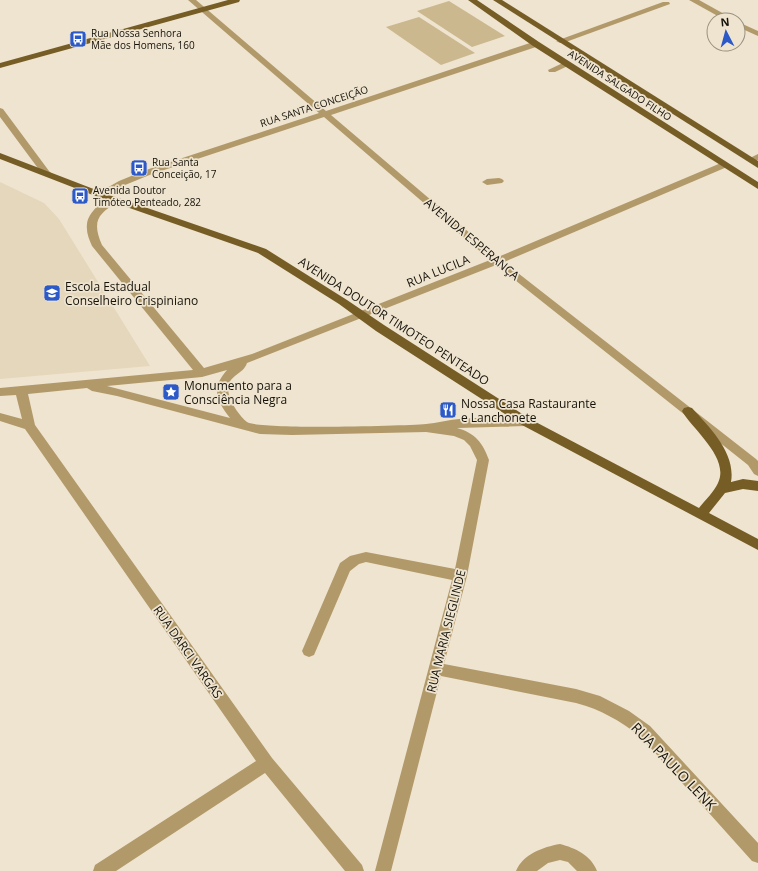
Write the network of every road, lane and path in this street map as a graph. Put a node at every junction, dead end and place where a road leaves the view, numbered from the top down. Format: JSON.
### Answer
{"nodes":[{"id":1,"x":192,"y":0,"type":"edge"},
{"id":2,"x":236,"y":0,"type":"edge"},
{"id":3,"x":472,"y":0,"type":"edge"},
{"id":4,"x":497,"y":0,"type":"edge"},
{"id":5,"x":692,"y":0,"type":"edge"},
{"id":6,"x":666,"y":4,"type":"dead end"},
{"id":7,"x":203,"y":10,"type":"junction"},
{"id":8,"x":715,"y":12,"type":"edge"},
{"id":9,"x":746,"y":28,"type":"edge"},
{"id":10,"x":758,"y":34,"type":"edge"},
{"id":11,"x":560,"y":41,"type":"junction"},
{"id":12,"x":536,"y":44,"type":"junction"},
{"id":13,"x":568,"y":64,"type":"junction"},
{"id":14,"x":0,"y":66,"type":"edge"},
{"id":15,"x":460,"y":69,"type":"junction"},
{"id":16,"x":552,"y":70,"type":"dead end"},
{"id":17,"x":469,"y":75,"type":"dead end"},
{"id":18,"x":0,"y":111,"type":"edge"},
{"id":19,"x":326,"y":114,"type":"junction"},
{"id":20,"x":0,"y":156,"type":"edge"},
{"id":21,"x":756,"y":161,"type":"edge"},
{"id":22,"x":724,"y":165,"type":"junction"},
{"id":23,"x":46,"y":173,"type":"junction"},
{"id":24,"x":758,"y":186,"type":"edge"},
{"id":25,"x":102,"y":195,"type":"junction"},
{"id":26,"x":115,"y":200,"type":"junction"},
{"id":27,"x":497,"y":261,"type":"junction"},
{"id":28,"x":362,"y":315,"type":"junction"},
{"id":29,"x":256,"y":357,"type":"junction"},
{"id":30,"x":202,"y":373,"type":"junction"},
{"id":31,"x":77,"y":385,"type":"junction"},
{"id":32,"x":21,"y":390,"type":"junction"},
{"id":33,"x":0,"y":392,"type":"edge"},
{"id":34,"x":688,"y":411,"type":"junction"},
{"id":35,"x":0,"y":416,"type":"edge"},
{"id":36,"x":526,"y":422,"type":"junction"},
{"id":37,"x":29,"y":426,"type":"junction"},
{"id":38,"x":244,"y":426,"type":"junction"},
{"id":39,"x":426,"y":428,"type":"junction"},
{"id":40,"x":756,"y":464,"type":"edge"},
{"id":41,"x":758,"y":486,"type":"edge"},
{"id":42,"x":721,"y":488,"type":"junction"},
{"id":43,"x":701,"y":514,"type":"junction"},
{"id":44,"x":758,"y":545,"type":"edge"},
{"id":45,"x":460,"y":576,"type":"junction"},
{"id":46,"x":309,"y":651,"type":"dead end"},
{"id":47,"x":437,"y":669,"type":"junction"},
{"id":48,"x":267,"y":764,"type":"junction"},
{"id":49,"x":758,"y":854,"type":"edge"},
{"id":50,"x":101,"y":871,"type":"edge"},
{"id":51,"x":356,"y":871,"type":"edge"},
{"id":52,"x":382,"y":871,"type":"edge"},
{"id":53,"x":524,"y":871,"type":"edge"},
{"id":54,"x":589,"y":871,"type":"edge"}],
"edges":[{"from":1,"to":7,"type":"street","name":"AVENIDA ESPERANÇA"},
{"from":2,"to":7,"type":"main road"},
{"from":3,"to":12,"type":"main road","name":"AVENIDA SALGADO FILHO"},
{"from":4,"to":11,"type":"main road","name":"AVENIDA SALGADO FILHO"},
{"from":5,"to":8,"type":"street"},
{"from":6,"to":11,"type":"street"},
{"from":7,"to":14,"type":"main road"},
{"from":7,"to":19,"type":"street","name":"AVENIDA ESPERANÇA"},
{"from":9,"to":10,"type":"street"},
{"from":11,"to":21,"type":"main road","name":"AVENIDA SALGADO FILHO"},
{"from":12,"to":13,"type":"main road","name":"AVENIDA SALGADO FILHO"},
{"from":12,"to":15,"type":"street","name":"RUA SANTA CONCEIÇÃO"},
{"from":13,"to":16,"type":"street"},
{"from":13,"to":22,"type":"main road","name":"AVENIDA SALGADO FILHO"},
{"from":15,"to":17,"type":"street"},
{"from":15,"to":19,"type":"street","name":"RUA SANTA CONCEIÇÃO"},
{"from":18,"to":23,"type":"street"},
{"from":19,"to":25,"type":"street","name":"RUA SANTA CONCEIÇÃO"},
{"from":19,"to":27,"type":"street","name":"AVENIDA ESPERANÇA"},
{"from":20,"to":23,"type":"main road","name":"AVENIDA DOUTOR TIMOTEO PENTEADO"},
{"from":22,"to":24,"type":"main road","name":"AVENIDA SALGADO FILHO"},
{"from":22,"to":27,"type":"street","name":"RUA LUCILA"},
{"from":23,"to":25,"type":"main road","name":"AVENIDA DOUTOR TIMOTEO PENTEADO"},
{"from":25,"to":26,"type":"main road","name":"AVENIDA DOUTOR TIMOTEO PENTEADO"},
{"from":26,"to":28,"type":"main road","name":"AVENIDA DOUTOR TIMOTEO PENTEADO"},
{"from":26,"to":30,"type":"street"},
{"from":27,"to":28,"type":"street","name":"RUA LUCILA"},
{"from":27,"to":34,"type":"street","name":"AVENIDA ESPERANÇA"},
{"from":28,"to":29,"type":"street","name":"RUA LUCILA"},
{"from":28,"to":36,"type":"main road","name":"AVENIDA DOUTOR TIMOTEO PENTEADO"},
{"from":29,"to":30,"type":"street","name":"RUA LUCILA"},
{"from":29,"to":38,"type":"street"},
{"from":30,"to":31,"type":"street","name":"RUA LUCILA"},
{"from":31,"to":32,"type":"street"},
{"from":31,"to":38,"type":"street"},
{"from":32,"to":33,"type":"street"},
{"from":32,"to":37,"type":"street","name":"RUA DARCI VARGAS"},
{"from":34,"to":40,"type":"street","name":"AVENIDA ESPERANÇA"},
{"from":34,"to":42,"type":"main road"},
{"from":35,"to":37,"type":"street"},
{"from":36,"to":39,"type":"street"},
{"from":36,"to":43,"type":"main road","name":"AVENIDA DOUTOR TIMOTEO PENTEADO"},
{"from":37,"to":48,"type":"street","name":"RUA DARCI VARGAS"},
{"from":38,"to":39,"type":"street"},
{"from":39,"to":45,"type":"street","name":"RUA MARIA SIEGLINDE"},
{"from":41,"to":42,"type":"main road"},
{"from":42,"to":43,"type":"main road"},
{"from":43,"to":44,"type":"main road","name":"AVENIDA DOUTOR TIMOTEO PENTEADO"},
{"from":45,"to":46,"type":"street"},
{"from":45,"to":47,"type":"street","name":"RUA MARIA SIEGLINDE"},
{"from":47,"to":49,"type":"street","name":"RUA PAULO LENK"},
{"from":47,"to":52,"type":"street","name":"RUA MARIA SIEGLINDE"},
{"from":48,"to":50,"type":"street"},
{"from":48,"to":51,"type":"street","name":"RUA DARCI VARGAS"},
{"from":53,"to":54,"type":"street"}]}
